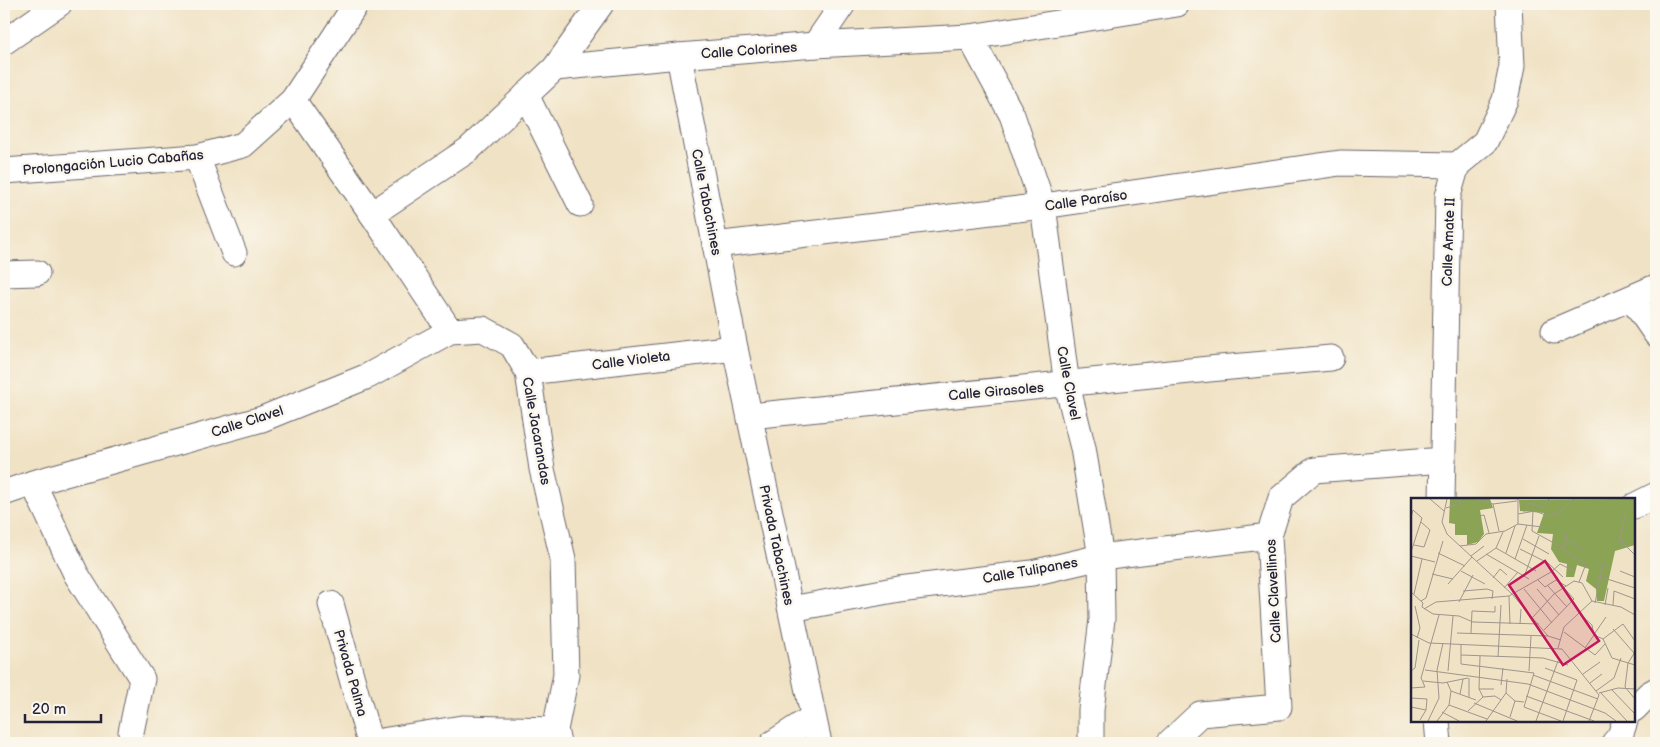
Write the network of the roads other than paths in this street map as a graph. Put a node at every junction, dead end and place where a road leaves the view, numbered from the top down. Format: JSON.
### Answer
{"nodes":[{"id":1,"x":58,"y":4,"type":"edge"},
{"id":2,"x":356,"y":4,"type":"edge"},
{"id":3,"x":601,"y":4,"type":"edge"},
{"id":4,"x":844,"y":4,"type":"edge"},
{"id":5,"x":1176,"y":4,"type":"edge"},
{"id":6,"x":1509,"y":4,"type":"edge"},
{"id":7,"x":970,"y":38,"type":"junction"},
{"id":8,"x":4,"y":42,"type":"edge"},
{"id":9,"x":815,"y":46,"type":"junction"},
{"id":10,"x":679,"y":56,"type":"junction"},
{"id":11,"x":555,"y":68,"type":"junction"},
{"id":12,"x":526,"y":96,"type":"junction"},
{"id":13,"x":293,"y":100,"type":"junction"},
{"id":14,"x":197,"y":157,"type":"junction"},
{"id":15,"x":1457,"y":165,"type":"junction"},
{"id":16,"x":4,"y":171,"type":"edge"},
{"id":17,"x":580,"y":204,"type":"dead end"},
{"id":18,"x":1043,"y":206,"type":"junction"},
{"id":19,"x":372,"y":214,"type":"junction"},
{"id":20,"x":715,"y":245,"type":"junction"},
{"id":21,"x":234,"y":253,"type":"dead end"},
{"id":22,"x":37,"y":272,"type":"dead end"},
{"id":23,"x":4,"y":274,"type":"edge"},
{"id":24,"x":1656,"y":287,"type":"edge"},
{"id":25,"x":1632,"y":299,"type":"junction"},
{"id":26,"x":450,"y":331,"type":"junction"},
{"id":27,"x":1554,"y":331,"type":"dead end"},
{"id":28,"x":1656,"y":334,"type":"edge"},
{"id":29,"x":735,"y":348,"type":"junction"},
{"id":30,"x":1331,"y":358,"type":"dead end"},
{"id":31,"x":528,"y":372,"type":"junction"},
{"id":32,"x":1068,"y":385,"type":"junction"},
{"id":33,"x":750,"y":416,"type":"junction"},
{"id":34,"x":1443,"y":460,"type":"junction"},
{"id":35,"x":34,"y":483,"type":"junction"},
{"id":36,"x":4,"y":493,"type":"edge"},
{"id":37,"x":1656,"y":495,"type":"edge"},
{"id":38,"x":1442,"y":498,"type":"edge"},
{"id":39,"x":1635,"y":506,"type":"edge"},
{"id":40,"x":1269,"y":536,"type":"junction"},
{"id":41,"x":1101,"y":558,"type":"junction"},
{"id":42,"x":331,"y":604,"type":"dead end"},
{"id":43,"x":791,"y":609,"type":"junction"},
{"id":44,"x":1656,"y":690,"type":"edge"},
{"id":45,"x":1635,"y":708,"type":"edge"},
{"id":46,"x":813,"y":717,"type":"junction"},
{"id":47,"x":1437,"y":722,"type":"edge"},
{"id":48,"x":1625,"y":722,"type":"edge"},
{"id":49,"x":556,"y":737,"type":"edge"},
{"id":50,"x":132,"y":740,"type":"edge"},
{"id":51,"x":370,"y":743,"type":"edge"},
{"id":52,"x":773,"y":743,"type":"edge"},
{"id":53,"x":819,"y":743,"type":"edge"},
{"id":54,"x":1091,"y":743,"type":"edge"},
{"id":55,"x":1169,"y":743,"type":"edge"},
{"id":56,"x":1439,"y":743,"type":"edge"},
{"id":57,"x":1614,"y":743,"type":"edge"}],
"edges":[{"from":1,"to":8,"type":"street"},
{"from":2,"to":13,"type":"street","name":"Prolongación Lucio Cabañas"},
{"from":3,"to":11,"type":"street"},
{"from":4,"to":9,"type":"street"},
{"from":5,"to":7,"type":"street","name":"Calle Colorines"},
{"from":6,"to":15,"type":"street"},
{"from":7,"to":9,"type":"street","name":"Calle Colorines"},
{"from":7,"to":18,"type":"street","name":"Calle Clavel"},
{"from":9,"to":10,"type":"street","name":"Calle Colorines"},
{"from":10,"to":11,"type":"street","name":"Calle Colorines"},
{"from":10,"to":20,"type":"street","name":"Calle Tabachines"},
{"from":11,"to":12,"type":"street"},
{"from":12,"to":17,"type":"street"},
{"from":12,"to":19,"type":"street"},
{"from":13,"to":14,"type":"street","name":"Prolongación Lucio Cabañas"},
{"from":13,"to":19,"type":"street"},
{"from":14,"to":16,"type":"street","name":"Prolongación Lucio Cabañas"},
{"from":14,"to":21,"type":"street"},
{"from":15,"to":18,"type":"street","name":"Calle Paraíso"},
{"from":15,"to":34,"type":"street","name":"Calle Amate II"},
{"from":18,"to":20,"type":"street","name":"Calle Paraíso"},
{"from":18,"to":32,"type":"street","name":"Calle Clavel"},
{"from":19,"to":26,"type":"street"},
{"from":20,"to":29,"type":"street","name":"Calle Tabachines"},
{"from":22,"to":23,"type":"street"},
{"from":24,"to":25,"type":"street"},
{"from":25,"to":27,"type":"street"},
{"from":25,"to":28,"type":"street"},
{"from":26,"to":31,"type":"street","name":"Calle Jacarandas"},
{"from":26,"to":35,"type":"street","name":"Calle Clavel"},
{"from":29,"to":31,"type":"street","name":"Calle Violeta"},
{"from":29,"to":33,"type":"street","name":"Privada Tabachines"},
{"from":30,"to":32,"type":"street","name":"Calle Girasoles"},
{"from":31,"to":49,"type":"street","name":"Calle Jacarandas"},
{"from":32,"to":33,"type":"street","name":"Calle Girasoles"},
{"from":32,"to":41,"type":"street","name":"Calle Clavel"},
{"from":33,"to":43,"type":"street","name":"Privada Tabachines"},
{"from":34,"to":38,"type":"street","name":"Calle Amate II"},
{"from":34,"to":40,"type":"street","name":"Calle Clavellinos"},
{"from":35,"to":36,"type":"street","name":"Calle Clavel"},
{"from":35,"to":50,"type":"street"},
{"from":37,"to":39,"type":"street"},
{"from":40,"to":41,"type":"street","name":"Calle Tulipanes"},
{"from":40,"to":55,"type":"street","name":"Calle Clavellinos"},
{"from":41,"to":43,"type":"street","name":"Calle Tulipanes"},
{"from":41,"to":54,"type":"street","name":"Calle Clavel"},
{"from":42,"to":51,"type":"street","name":"Privada Palma"},
{"from":43,"to":46,"type":"street","name":"Privada Tabachines"},
{"from":44,"to":45,"type":"street"},
{"from":46,"to":52,"type":"street"},
{"from":46,"to":53,"type":"street","name":"Privada Tabachines"},
{"from":47,"to":56,"type":"street"},
{"from":48,"to":57,"type":"street"},
{"from":49,"to":51,"type":"street"}]}
